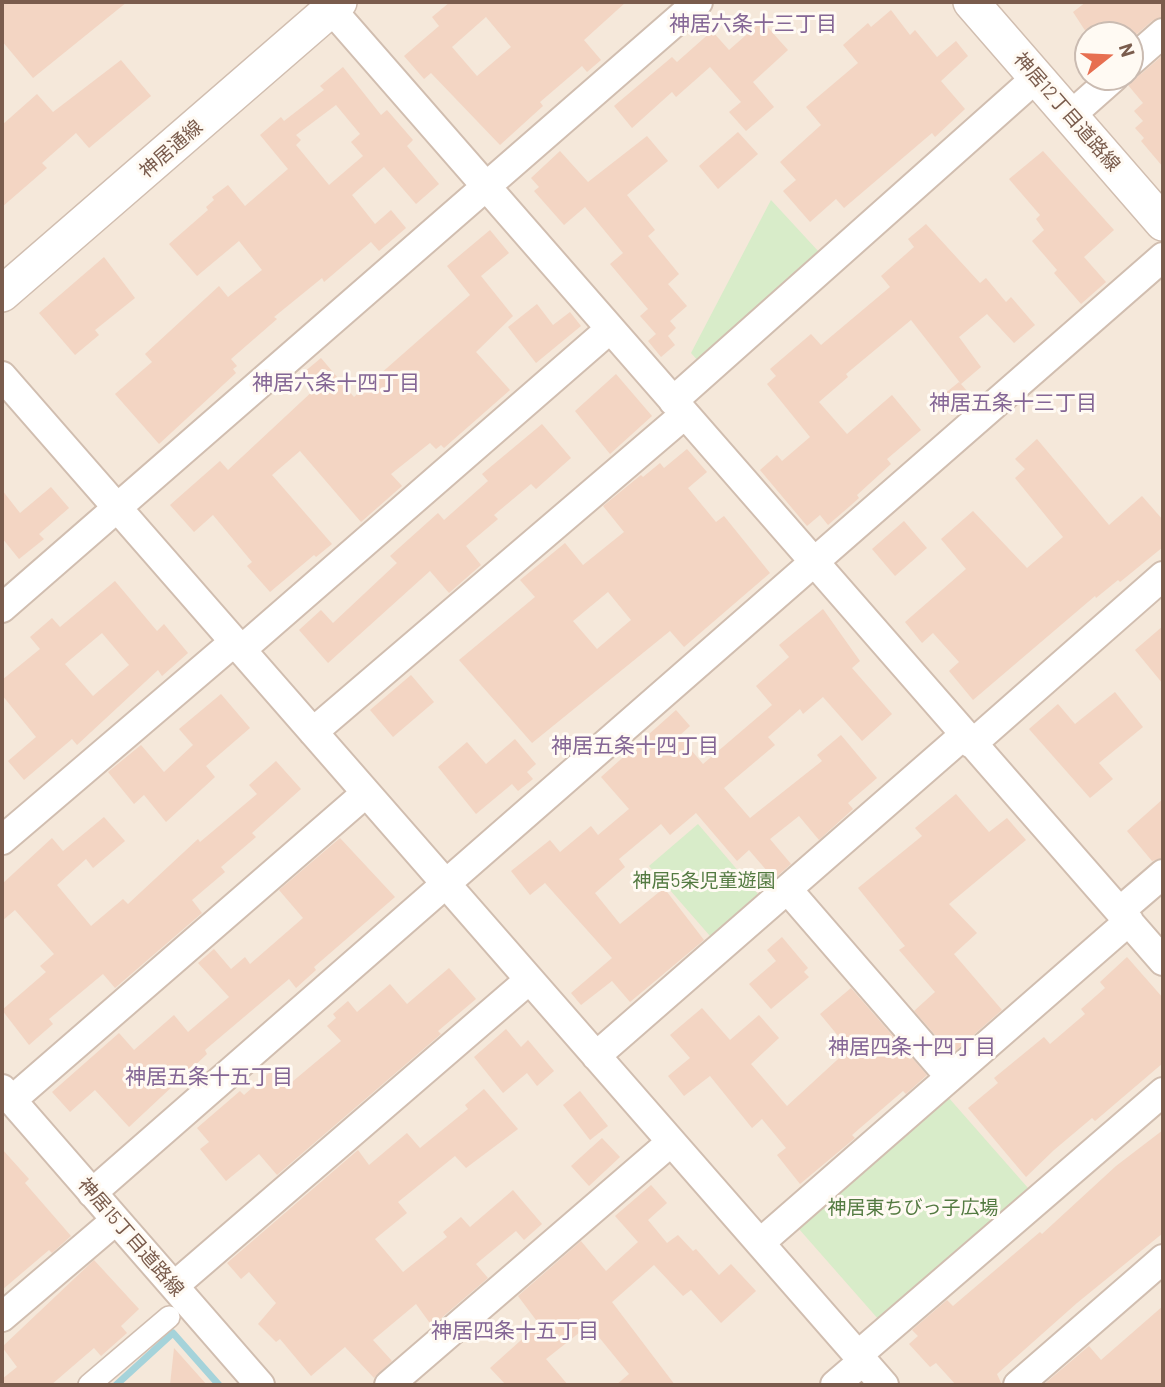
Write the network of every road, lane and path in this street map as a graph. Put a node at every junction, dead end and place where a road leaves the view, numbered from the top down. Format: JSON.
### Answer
{"nodes":[{"id":1,"x":698,"y":2,"type":"edge"},
{"id":2,"x":971,"y":2,"type":"edge"},
{"id":3,"x":331,"y":4,"type":"edge"},
{"id":4,"x":1163,"y":33,"type":"edge"},
{"id":5,"x":1144,"y":50,"type":"edge"},
{"id":6,"x":1037,"y":77,"type":"junction"},
{"id":7,"x":1098,"y":91,"type":"edge"},
{"id":8,"x":1070,"y":116,"type":"junction"},
{"id":9,"x":486,"y":187,"type":"junction"},
{"id":10,"x":1163,"y":223,"type":"edge"},
{"id":11,"x":1163,"y":257,"type":"edge"},
{"id":12,"x":2,"y":294,"type":"edge"},
{"id":13,"x":610,"y":329,"type":"junction"},
{"id":14,"x":2,"y":376,"type":"edge"},
{"id":15,"x":679,"y":408,"type":"junction"},
{"id":16,"x":116,"y":507,"type":"junction"},
{"id":17,"x":814,"y":563,"type":"junction"},
{"id":18,"x":1163,"y":576,"type":"edge"},
{"id":19,"x":2,"y":608,"type":"edge"},
{"id":20,"x":238,"y":646,"type":"junction"},
{"id":21,"x":313,"y":732,"type":"junction"},
{"id":22,"x":968,"y":740,"type":"junction"},
{"id":23,"x":366,"y":793,"type":"junction"},
{"id":24,"x":2,"y":839,"type":"edge"},
{"id":25,"x":1163,"y":874,"type":"edge"},
{"id":26,"x":446,"y":884,"type":"junction"},
{"id":27,"x":788,"y":890,"type":"junction"},
{"id":28,"x":1124,"y":916,"type":"junction"},
{"id":29,"x":1163,"y":961,"type":"edge"},
{"id":30,"x":529,"y":980,"type":"junction"},
{"id":31,"x":596,"y":1056,"type":"junction"},
{"id":32,"x":950,"y":1077,"type":"junction"},
{"id":33,"x":1163,"y":1092,"type":"edge"},
{"id":34,"x":7,"y":1095,"type":"edge"},
{"id":35,"x":671,"y":1142,"type":"junction"},
{"id":36,"x":92,"y":1193,"type":"junction"},
{"id":37,"x":116,"y":1220,"type":"junction"},
{"id":38,"x":760,"y":1243,"type":"junction"},
{"id":39,"x":1163,"y":1259,"type":"edge"},
{"id":40,"x":174,"y":1286,"type":"junction"},
{"id":41,"x":2,"y":1317,"type":"edge"},
{"id":42,"x":169,"y":1317,"type":"dead end"},
{"id":43,"x":860,"y":1358,"type":"junction"},
{"id":44,"x":253,"y":1383,"type":"edge"},
{"id":45,"x":89,"y":1385,"type":"edge"},
{"id":46,"x":389,"y":1385,"type":"edge"},
{"id":47,"x":835,"y":1385,"type":"edge"},
{"id":48,"x":884,"y":1385,"type":"edge"},
{"id":49,"x":1018,"y":1385,"type":"edge"}],
"edges":[{"from":1,"to":9,"type":"street"},
{"from":2,"to":6,"type":"street","name":"神居12丁目道路線"},
{"from":3,"to":9,"type":"street"},
{"from":3,"to":12,"type":"street","name":"神居通線"},
{"from":4,"to":5,"type":"street"},
{"from":6,"to":8,"type":"street","name":"神居12丁目道路線"},
{"from":6,"to":15,"type":"street"},
{"from":7,"to":8,"type":"street"},
{"from":8,"to":10,"type":"street","name":"神居12丁目道路線"},
{"from":9,"to":13,"type":"street"},
{"from":9,"to":16,"type":"street"},
{"from":11,"to":17,"type":"street"},
{"from":13,"to":15,"type":"street"},
{"from":13,"to":20,"type":"street"},
{"from":14,"to":16,"type":"street"},
{"from":15,"to":17,"type":"street"},
{"from":15,"to":21,"type":"street"},
{"from":16,"to":19,"type":"street"},
{"from":16,"to":20,"type":"street"},
{"from":17,"to":22,"type":"street"},
{"from":17,"to":26,"type":"street"},
{"from":18,"to":22,"type":"street"},
{"from":20,"to":21,"type":"street"},
{"from":20,"to":24,"type":"street"},
{"from":21,"to":23,"type":"street"},
{"from":22,"to":27,"type":"street"},
{"from":22,"to":28,"type":"street"},
{"from":23,"to":26,"type":"street"},
{"from":23,"to":34,"type":"street"},
{"from":25,"to":28,"type":"street"},
{"from":26,"to":30,"type":"street"},
{"from":26,"to":36,"type":"street"},
{"from":27,"to":31,"type":"street"},
{"from":27,"to":32,"type":"street"},
{"from":28,"to":29,"type":"street"},
{"from":28,"to":32,"type":"street"},
{"from":30,"to":31,"type":"street"},
{"from":30,"to":40,"type":"street"},
{"from":31,"to":35,"type":"street"},
{"from":32,"to":38,"type":"street"},
{"from":33,"to":43,"type":"street"},
{"from":34,"to":36,"type":"street","name":"神居15丁目道路線"},
{"from":35,"to":38,"type":"street"},
{"from":35,"to":46,"type":"street"},
{"from":36,"to":37,"type":"street","name":"神居15丁目道路線"},
{"from":37,"to":40,"type":"street","name":"神居15丁目道路線"},
{"from":37,"to":41,"type":"street"},
{"from":38,"to":43,"type":"street"},
{"from":39,"to":49,"type":"street"},
{"from":40,"to":44,"type":"street","name":"神居15丁目道路線"},
{"from":42,"to":45,"type":"street"},
{"from":43,"to":47,"type":"street"},
{"from":43,"to":48,"type":"street"}]}
